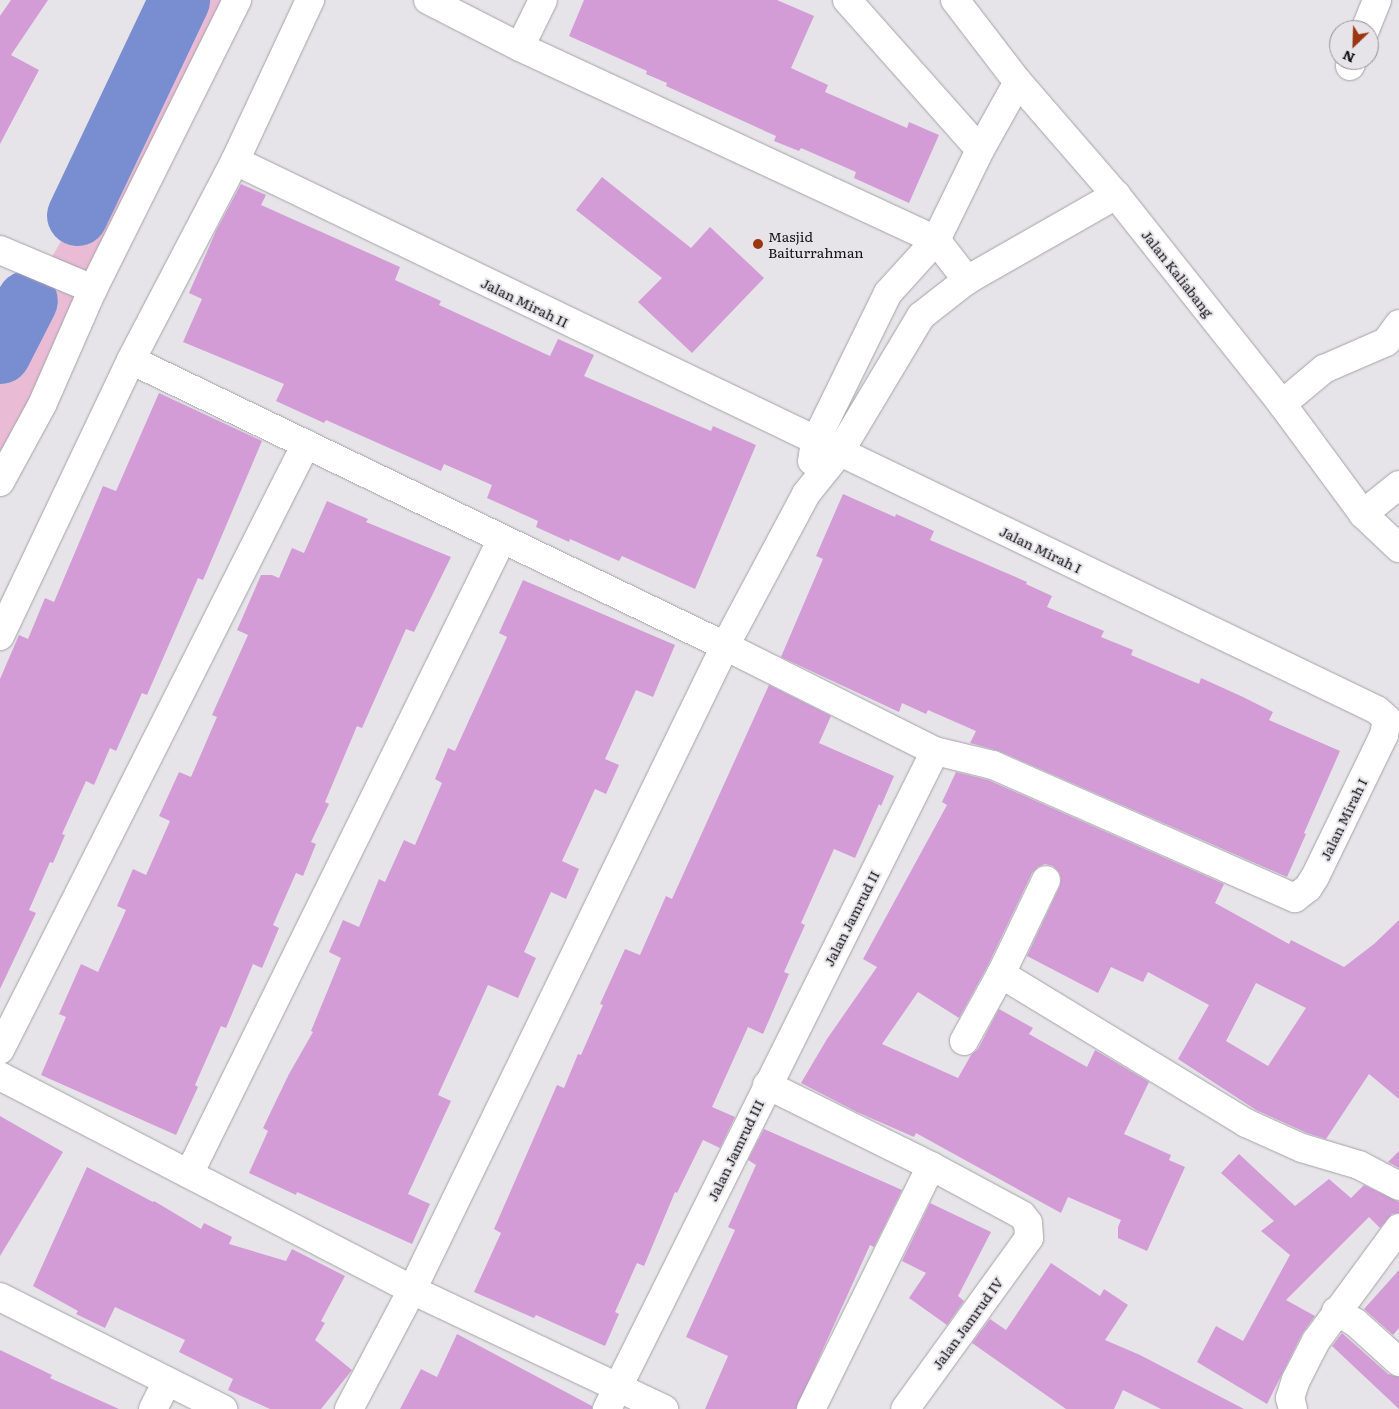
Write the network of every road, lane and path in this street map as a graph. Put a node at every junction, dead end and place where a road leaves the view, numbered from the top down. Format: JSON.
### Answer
{"nodes":[{"id":1,"x":236,"y":0,"type":"edge"},
{"id":2,"x":310,"y":0,"type":"edge"},
{"id":3,"x":428,"y":0,"type":"edge"},
{"id":4,"x":543,"y":0,"type":"edge"},
{"id":5,"x":847,"y":0,"type":"edge"},
{"id":6,"x":955,"y":0,"type":"edge"},
{"id":7,"x":1377,"y":0,"type":"edge"},
{"id":8,"x":1369,"y":20,"type":"edge"},
{"id":9,"x":520,"y":48,"type":"junction"},
{"id":10,"x":1018,"y":82,"type":"junction"},
{"id":11,"x":980,"y":150,"type":"junction"},
{"id":12,"x":235,"y":161,"type":"junction"},
{"id":13,"x":1116,"y":195,"type":"junction"},
{"id":14,"x":936,"y":240,"type":"junction"},
{"id":15,"x":9,"y":253,"type":"edge"},
{"id":16,"x":967,"y":280,"type":"junction"},
{"id":17,"x":93,"y":289,"type":"junction"},
{"id":18,"x":1399,"y":324,"type":"edge"},
{"id":19,"x":131,"y":360,"type":"junction"},
{"id":20,"x":1282,"y":404,"type":"junction"},
{"id":21,"x":306,"y":444,"type":"junction"},
{"id":22,"x":827,"y":448,"type":"junction"},
{"id":23,"x":0,"y":482,"type":"edge"},
{"id":24,"x":1399,"y":485,"type":"edge"},
{"id":25,"x":1363,"y":514,"type":"junction"},
{"id":26,"x":502,"y":538,"type":"junction"},
{"id":27,"x":1399,"y":548,"type":"edge"},
{"id":28,"x":0,"y":636,"type":"edge"},
{"id":29,"x":725,"y":646,"type":"junction"},
{"id":30,"x":935,"y":750,"type":"junction"},
{"id":31,"x":1046,"y":880,"type":"dead end"},
{"id":32,"x":1001,"y":974,"type":"junction"},
{"id":33,"x":964,"y":1041,"type":"dead end"},
{"id":34,"x":0,"y":1050,"type":"edge"},
{"id":35,"x":0,"y":1076,"type":"edge"},
{"id":36,"x":767,"y":1085,"type":"junction"},
{"id":37,"x":931,"y":1166,"type":"junction"},
{"id":38,"x":189,"y":1174,"type":"junction"},
{"id":39,"x":1399,"y":1186,"type":"edge"},
{"id":40,"x":1399,"y":1228,"type":"edge"},
{"id":41,"x":1029,"y":1238,"type":"joint"},
{"id":42,"x":412,"y":1290,"type":"junction"},
{"id":43,"x":0,"y":1297,"type":"edge"},
{"id":44,"x":1336,"y":1311,"type":"junction"},
{"id":45,"x":1399,"y":1362,"type":"edge"},
{"id":46,"x":167,"y":1381,"type":"junction"},
{"id":47,"x":613,"y":1398,"type":"edge"},
{"id":48,"x":153,"y":1409,"type":"edge"},
{"id":49,"x":223,"y":1409,"type":"edge"},
{"id":50,"x":349,"y":1409,"type":"edge"},
{"id":51,"x":664,"y":1409,"type":"edge"},
{"id":52,"x":811,"y":1409,"type":"edge"},
{"id":53,"x":905,"y":1409,"type":"edge"},
{"id":54,"x":1293,"y":1409,"type":"edge"}],
"edges":[{"from":1,"to":17,"type":"street"},
{"from":2,"to":12,"type":"street"},
{"from":3,"to":9,"type":"street"},
{"from":4,"to":9,"type":"street"},
{"from":5,"to":11,"type":"street"},
{"from":6,"to":10,"type":"street","name":"Jalan Kaliabang"},
{"from":7,"to":8,"type":"street"},
{"from":9,"to":14,"type":"street"},
{"from":10,"to":11,"type":"street"},
{"from":10,"to":13,"type":"street","name":"Jalan Kaliabang"},
{"from":11,"to":14,"type":"street"},
{"from":12,"to":19,"type":"street"},
{"from":12,"to":22,"type":"street","name":"Jalan Mirah II"},
{"from":13,"to":16,"type":"street"},
{"from":13,"to":20,"type":"street","name":"Jalan Kaliabang"},
{"from":14,"to":16,"type":"street"},
{"from":14,"to":22,"type":"street"},
{"from":15,"to":17,"type":"street"},
{"from":16,"to":22,"type":"street"},
{"from":17,"to":23,"type":"street"},
{"from":18,"to":20,"type":"street"},
{"from":19,"to":21,"type":"street","name":"Jalan Mirah I"},
{"from":19,"to":28,"type":"street"},
{"from":20,"to":25,"type":"street","name":"Jalan Kaliabang"},
{"from":21,"to":26,"type":"street","name":"Jalan Mirah I"},
{"from":21,"to":34,"type":"street"},
{"from":22,"to":29,"type":"street"},
{"from":22,"to":30,"type":"street","name":"Jalan Mirah I"},
{"from":24,"to":25,"type":"street"},
{"from":25,"to":27,"type":"street","name":"Jalan Kaliabang"},
{"from":26,"to":29,"type":"street","name":"Jalan Mirah I"},
{"from":26,"to":38,"type":"street"},
{"from":29,"to":30,"type":"street","name":"Jalan Mirah I"},
{"from":29,"to":42,"type":"street"},
{"from":30,"to":36,"type":"street","name":"Jalan Jamrud II"},
{"from":31,"to":32,"type":"street"},
{"from":32,"to":33,"type":"street"},
{"from":32,"to":39,"type":"street"},
{"from":35,"to":38,"type":"street"},
{"from":36,"to":37,"type":"street","name":"Jalan Jamrud III"},
{"from":36,"to":47,"type":"street","name":"Jalan Jamrud III"},
{"from":37,"to":41,"type":"street","name":"Jalan Jamrud III"},
{"from":37,"to":52,"type":"street"},
{"from":38,"to":42,"type":"street"},
{"from":40,"to":44,"type":"street"},
{"from":41,"to":53,"type":"street","name":"Jalan Jamrud IV"},
{"from":42,"to":47,"type":"street"},
{"from":42,"to":50,"type":"street"},
{"from":43,"to":46,"type":"street"},
{"from":44,"to":45,"type":"street"},
{"from":44,"to":54,"type":"street"},
{"from":46,"to":48,"type":"street"},
{"from":46,"to":49,"type":"street"},
{"from":47,"to":51,"type":"street"}]}
